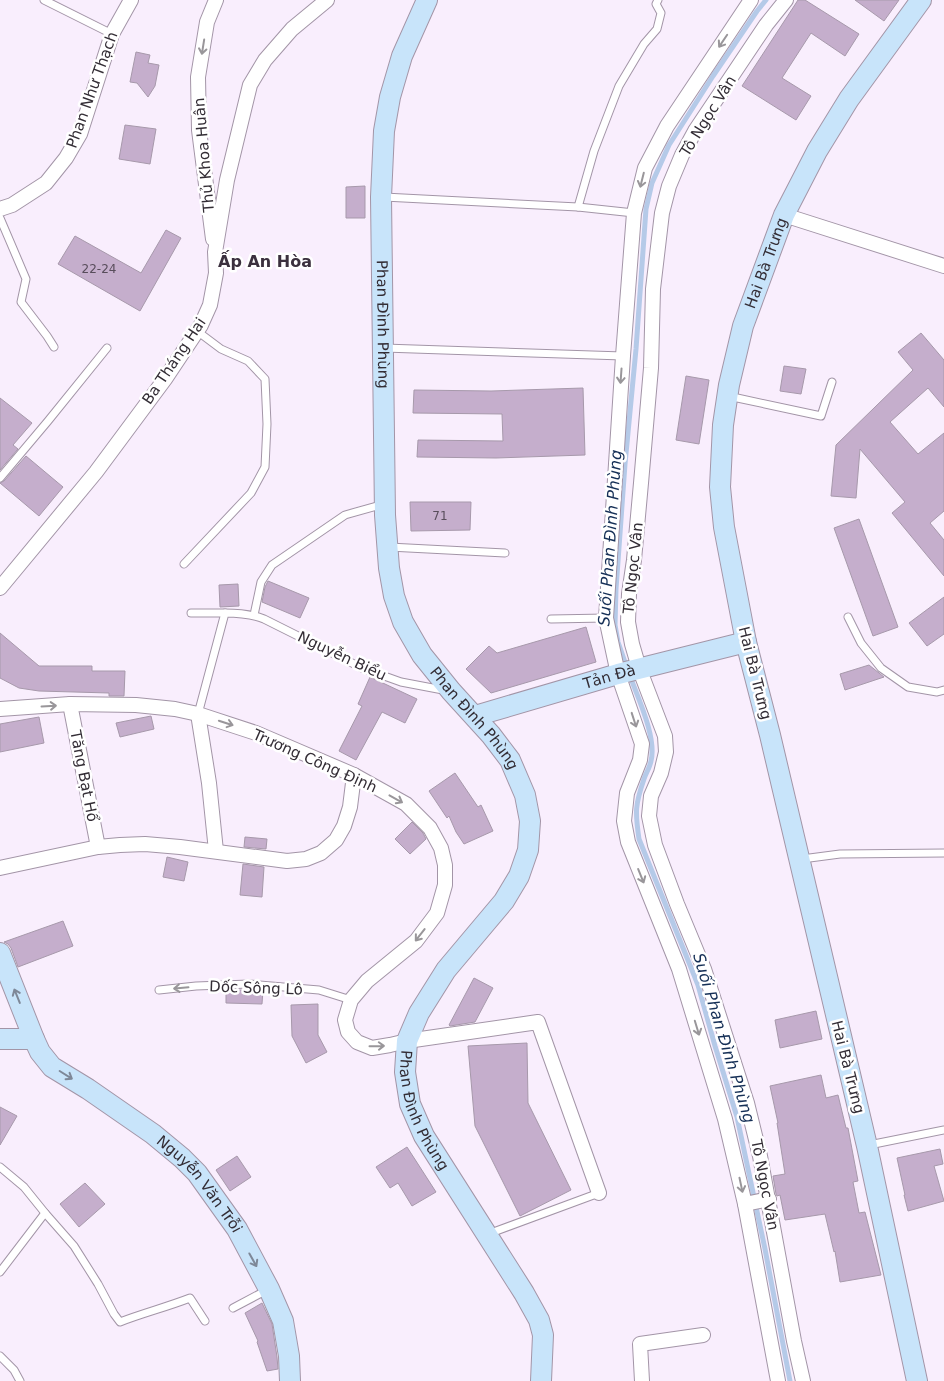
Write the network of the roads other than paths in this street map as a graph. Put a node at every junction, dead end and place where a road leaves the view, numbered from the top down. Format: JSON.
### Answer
{"nodes":[{"id":1,"x":44,"y":0,"type":"edge"},
{"id":2,"x":131,"y":0,"type":"edge"},
{"id":3,"x":216,"y":0,"type":"edge"},
{"id":4,"x":327,"y":0,"type":"edge"},
{"id":5,"x":427,"y":0,"type":"edge"},
{"id":6,"x":658,"y":0,"type":"edge"},
{"id":7,"x":786,"y":0,"type":"edge"},
{"id":8,"x":921,"y":0,"type":"edge"},
{"id":9,"x":747,"y":1,"type":"edge"},
{"id":10,"x":112,"y":34,"type":"junction"},
{"id":11,"x":381,"y":197,"type":"junction"},
{"id":12,"x":578,"y":207,"type":"junction"},
{"id":13,"x":0,"y":209,"type":"edge"},
{"id":14,"x":634,"y":213,"type":"junction"},
{"id":15,"x":784,"y":215,"type":"junction"},
{"id":16,"x":0,"y":218,"type":"edge"},
{"id":17,"x":215,"y":252,"type":"junction"},
{"id":18,"x":944,"y":266,"type":"edge"},
{"id":19,"x":197,"y":331,"type":"junction"},
{"id":20,"x":54,"y":347,"type":"dead end"},
{"id":21,"x":107,"y":348,"type":"dead end"},
{"id":22,"x":384,"y":348,"type":"junction"},
{"id":23,"x":622,"y":356,"type":"junction"},
{"id":24,"x":832,"y":382,"type":"dead end"},
{"id":25,"x":728,"y":396,"type":"junction"},
{"id":26,"x":0,"y":478,"type":"edge"},
{"id":27,"x":384,"y":504,"type":"junction"},
{"id":28,"x":386,"y":547,"type":"junction"},
{"id":29,"x":505,"y":553,"type":"dead end"},
{"id":30,"x":184,"y":564,"type":"dead end"},
{"id":31,"x":2,"y":581,"type":"edge"},
{"id":32,"x":192,"y":613,"type":"dead end"},
{"id":33,"x":226,"y":613,"type":"junction"},
{"id":34,"x":254,"y":615,"type":"junction"},
{"id":35,"x":848,"y":617,"type":"dead end"},
{"id":36,"x":606,"y":618,"type":"junction"},
{"id":37,"x":551,"y":619,"type":"dead end"},
{"id":38,"x":746,"y":642,"type":"junction"},
{"id":39,"x":639,"y":668,"type":"junction"},
{"id":40,"x":618,"y":674,"type":"junction"},
{"id":41,"x":944,"y":690,"type":"edge"},
{"id":42,"x":451,"y":691,"type":"junction"},
{"id":43,"x":70,"y":704,"type":"junction"},
{"id":44,"x":0,"y":708,"type":"edge"},
{"id":45,"x":198,"y":714,"type":"junction"},
{"id":46,"x":475,"y":716,"type":"junction"},
{"id":47,"x":354,"y":775,"type":"junction"},
{"id":48,"x":98,"y":847,"type":"junction"},
{"id":49,"x":216,"y":851,"type":"junction"},
{"id":50,"x":944,"y":853,"type":"edge"},
{"id":51,"x":799,"y":860,"type":"junction"},
{"id":52,"x":0,"y":868,"type":"edge"},
{"id":53,"x":0,"y":953,"type":"edge"},
{"id":54,"x":159,"y":990,"type":"dead end"},
{"id":55,"x":351,"y":1000,"type":"junction"},
{"id":56,"x":0,"y":1039,"type":"edge"},
{"id":57,"x":34,"y":1040,"type":"junction"},
{"id":58,"x":407,"y":1041,"type":"junction"},
{"id":59,"x":944,"y":1130,"type":"edge"},
{"id":60,"x":866,"y":1146,"type":"junction"},
{"id":61,"x":0,"y":1167,"type":"edge"},
{"id":62,"x":599,"y":1193,"type":"joint"},
{"id":63,"x":767,"y":1200,"type":"junction"},
{"id":64,"x":747,"y":1203,"type":"junction"},
{"id":65,"x":45,"y":1213,"type":"junction"},
{"id":66,"x":487,"y":1234,"type":"junction"},
{"id":67,"x":0,"y":1272,"type":"edge"},
{"id":68,"x":269,"y":1289,"type":"junction"},
{"id":69,"x":233,"y":1308,"type":"dead end"},
{"id":70,"x":205,"y":1321,"type":"dead end"},
{"id":71,"x":703,"y":1334,"type":"dead end"},
{"id":72,"x":0,"y":1356,"type":"edge"},
{"id":73,"x":20,"y":1381,"type":"edge"},
{"id":74,"x":290,"y":1381,"type":"edge"},
{"id":75,"x":541,"y":1381,"type":"edge"},
{"id":76,"x":642,"y":1381,"type":"edge"},
{"id":77,"x":778,"y":1381,"type":"edge"},
{"id":78,"x":803,"y":1381,"type":"edge"},
{"id":79,"x":917,"y":1381,"type":"edge"}],
"edges":[{"from":1,"to":10,"type":"lane"},
{"from":2,"to":10,"type":"street","name":"Phan Như Thạch"},
{"from":3,"to":17,"type":"street","name":"Thủ Khoa Huân","one_way":true},
{"from":4,"to":17,"type":"street","name":"Ba Tháng Hai"},
{"from":5,"to":11,"type":"street","name":"Phan Đình Phùng"},
{"from":6,"to":12,"type":"lane"},
{"from":7,"to":39,"type":"street","name":"Tô Ngọc Vân"},
{"from":8,"to":15,"type":"street","name":"Hai Bà Trưng"},
{"from":9,"to":14,"type":"street","name":"Tô Ngọc Vân","one_way":true},
{"from":10,"to":13,"type":"street","name":"Phan Như Thạch"},
{"from":11,"to":12,"type":"lane"},
{"from":11,"to":22,"type":"street","name":"Phan Đình Phùng"},
{"from":12,"to":14,"type":"lane"},
{"from":14,"to":23,"type":"street","name":"Tô Ngọc Vân"},
{"from":15,"to":18,"type":"street"},
{"from":15,"to":25,"type":"street","name":"Hai Bà Trưng"},
{"from":16,"to":20,"type":"lane"},
{"from":17,"to":19,"type":"street","name":"Ba Tháng Hai"},
{"from":19,"to":30,"type":"lane"},
{"from":19,"to":31,"type":"street","name":"Ba Tháng Hai"},
{"from":21,"to":26,"type":"lane"},
{"from":22,"to":23,"type":"lane"},
{"from":22,"to":27,"type":"street","name":"Phan Đình Phùng"},
{"from":23,"to":36,"type":"street","name":"Tô Ngọc Vân","one_way":true},
{"from":24,"to":25,"type":"lane"},
{"from":25,"to":38,"type":"street","name":"Hai Bà Trưng"},
{"from":27,"to":28,"type":"street","name":"Phan Đình Phùng"},
{"from":27,"to":34,"type":"lane"},
{"from":28,"to":29,"type":"lane"},
{"from":28,"to":42,"type":"street","name":"Phan Đình Phùng"},
{"from":32,"to":33,"type":"lane","name":"Nguyễn Biểu"},
{"from":33,"to":34,"type":"lane","name":"Nguyễn Biểu"},
{"from":33,"to":45,"type":"lane"},
{"from":34,"to":42,"type":"lane","name":"Nguyễn Biểu"},
{"from":35,"to":41,"type":"lane"},
{"from":36,"to":37,"type":"lane"},
{"from":36,"to":40,"type":"street","name":"Tô Ngọc Vân"},
{"from":38,"to":39,"type":"street","name":"Tản Đà"},
{"from":38,"to":51,"type":"street","name":"Hai Bà Trưng"},
{"from":39,"to":40,"type":"street","name":"Tản Đà"},
{"from":39,"to":63,"type":"street","name":"Tô Ngọc Vân"},
{"from":40,"to":46,"type":"street","name":"Tản Đà"},
{"from":40,"to":64,"type":"street","name":"Tô Ngọc Vân","one_way":true},
{"from":42,"to":46,"type":"street","name":"Phan Đình Phùng"},
{"from":44,"to":43,"type":"street","name":"Trương Công Định","one_way":true},
{"from":43,"to":45,"type":"street","name":"Trương Công Định"},
{"from":43,"to":48,"type":"street","name":"Tăng Bạt Hổ"},
{"from":45,"to":47,"type":"street","name":"Trương Công Định","one_way":true},
{"from":45,"to":49,"type":"street"},
{"from":46,"to":58,"type":"street","name":"Phan Đình Phùng"},
{"from":47,"to":49,"type":"street"},
{"from":47,"to":55,"type":"street","name":"Trương Công Định","one_way":true},
{"from":48,"to":49,"type":"street"},
{"from":48,"to":52,"type":"street"},
{"from":50,"to":51,"type":"lane"},
{"from":51,"to":60,"type":"street","name":"Hai Bà Trưng"},
{"from":57,"to":53,"type":"street","name":"Nguyễn Văn Trỗi","one_way":true},
{"from":55,"to":54,"type":"lane","name":"Dốc Sông Lô","one_way":true},
{"from":55,"to":58,"type":"street","name":"Trương Công Định","one_way":true},
{"from":56,"to":57,"type":"street"},
{"from":57,"to":68,"type":"street","name":"Nguyễn Văn Trỗi","one_way":true},
{"from":58,"to":62,"type":"street"},
{"from":58,"to":66,"type":"street","name":"Phan Đình Phùng"},
{"from":59,"to":60,"type":"lane"},
{"from":60,"to":79,"type":"street","name":"Hai Bà Trưng"},
{"from":61,"to":65,"type":"lane"},
{"from":62,"to":66,"type":"lane"},
{"from":63,"to":64,"type":"street"},
{"from":63,"to":78,"type":"street","name":"Tô Ngọc Vân"},
{"from":64,"to":77,"type":"street","name":"Tô Ngọc Vân"},
{"from":65,"to":67,"type":"lane"},
{"from":65,"to":70,"type":"lane"},
{"from":66,"to":75,"type":"street","name":"Phan Đình Phùng"},
{"from":68,"to":69,"type":"lane"},
{"from":68,"to":74,"type":"street","name":"Nguyễn Văn Trỗi"},
{"from":71,"to":76,"type":"street"},
{"from":72,"to":73,"type":"lane"}]}
